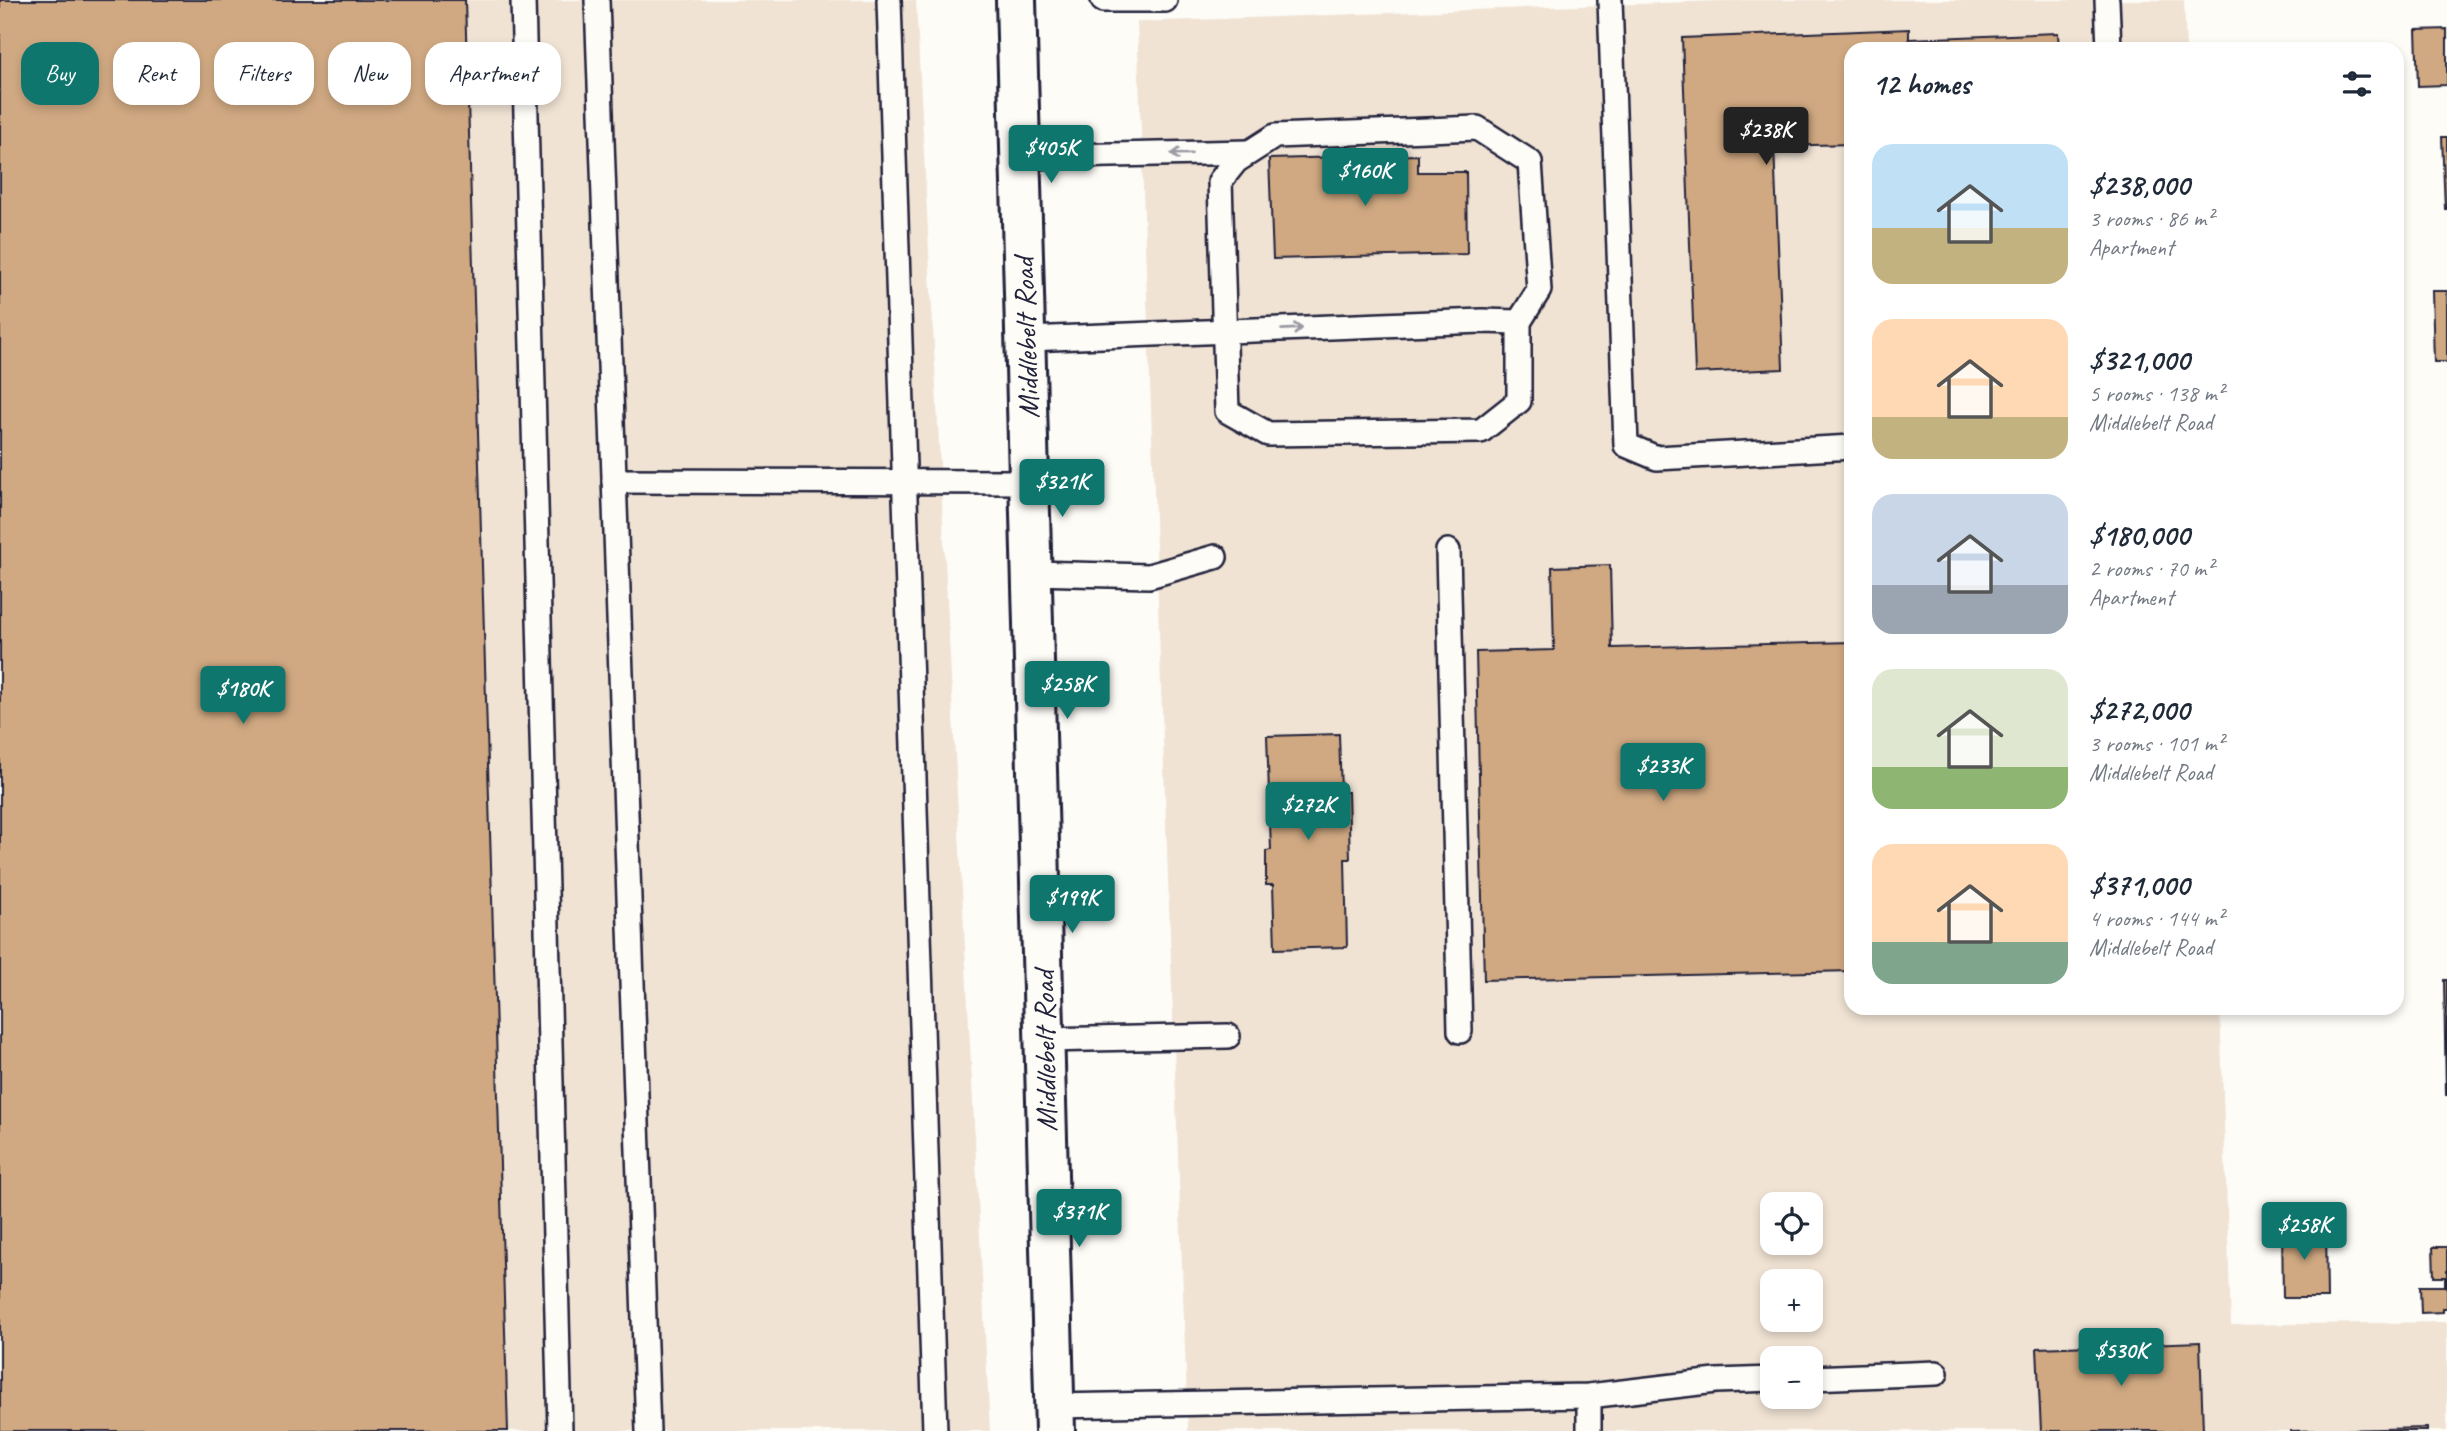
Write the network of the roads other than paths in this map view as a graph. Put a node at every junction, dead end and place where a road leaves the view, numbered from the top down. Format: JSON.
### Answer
{"nodes":[{"id":1,"x":523,"y":0,"type":"edge"},
{"id":2,"x":597,"y":0,"type":"edge"},
{"id":3,"x":889,"y":0,"type":"edge"},
{"id":4,"x":1016,"y":0,"type":"edge"},
{"id":5,"x":1103,"y":0,"type":"edge"},
{"id":6,"x":1165,"y":0,"type":"edge"},
{"id":7,"x":1610,"y":0,"type":"edge"},
{"id":8,"x":2107,"y":0,"type":"edge"},
{"id":9,"x":2109,"y":42,"type":"edge"},
{"id":10,"x":1249,"y":152,"type":"junction"},
{"id":11,"x":1021,"y":157,"type":"junction"},
{"id":12,"x":1520,"y":322,"type":"junction"},
{"id":13,"x":1224,"y":332,"type":"junction"},
{"id":14,"x":1027,"y":339,"type":"junction"},
{"id":15,"x":1844,"y":447,"type":"edge"},
{"id":16,"x":614,"y":481,"type":"junction"},
{"id":17,"x":904,"y":481,"type":"junction"},
{"id":18,"x":1031,"y":482,"type":"junction"},
{"id":19,"x":1448,"y":551,"type":"dead end"},
{"id":20,"x":1214,"y":557,"type":"dead end"},
{"id":21,"x":1033,"y":573,"type":"junction"},
{"id":22,"x":1460,"y":1031,"type":"dead end"},
{"id":23,"x":1228,"y":1036,"type":"dead end"},
{"id":24,"x":1044,"y":1040,"type":"junction"},
{"id":25,"x":1936,"y":1373,"type":"dead end"},
{"id":26,"x":1823,"y":1378,"type":"edge"},
{"id":27,"x":1760,"y":1380,"type":"edge"},
{"id":28,"x":1589,"y":1396,"type":"junction"},
{"id":29,"x":1054,"y":1418,"type":"edge"},
{"id":30,"x":560,"y":1431,"type":"edge"},
{"id":31,"x":648,"y":1431,"type":"edge"},
{"id":32,"x":935,"y":1431,"type":"edge"},
{"id":33,"x":1589,"y":1431,"type":"edge"}],
"edges":[{"from":1,"to":30,"type":"lane"},
{"from":2,"to":16,"type":"lane"},
{"from":3,"to":17,"type":"lane"},
{"from":4,"to":11,"type":"main road","name":"Middlebelt Road"},
{"from":5,"to":6,"type":"lane"},
{"from":7,"to":15,"type":"lane"},
{"from":8,"to":9,"type":"lane"},
{"from":10,"to":11,"type":"lane","one_way":true},
{"from":10,"to":12,"type":"lane"},
{"from":10,"to":13,"type":"lane"},
{"from":11,"to":14,"type":"main road","name":"Middlebelt Road"},
{"from":13,"to":12,"type":"lane","one_way":true},
{"from":12,"to":13,"type":"lane"},
{"from":13,"to":14,"type":"lane"},
{"from":14,"to":18,"type":"main road","name":"Middlebelt Road"},
{"from":16,"to":17,"type":"lane"},
{"from":16,"to":31,"type":"lane"},
{"from":17,"to":18,"type":"lane"},
{"from":17,"to":32,"type":"lane"},
{"from":18,"to":21,"type":"main road","name":"Middlebelt Road"},
{"from":19,"to":22,"type":"lane"},
{"from":20,"to":21,"type":"lane"},
{"from":21,"to":24,"type":"main road","name":"Middlebelt Road"},
{"from":23,"to":24,"type":"lane"},
{"from":24,"to":29,"type":"main road","name":"Middlebelt Road"},
{"from":25,"to":26,"type":"lane"},
{"from":27,"to":28,"type":"lane"},
{"from":28,"to":29,"type":"lane"},
{"from":28,"to":33,"type":"lane"}]}
